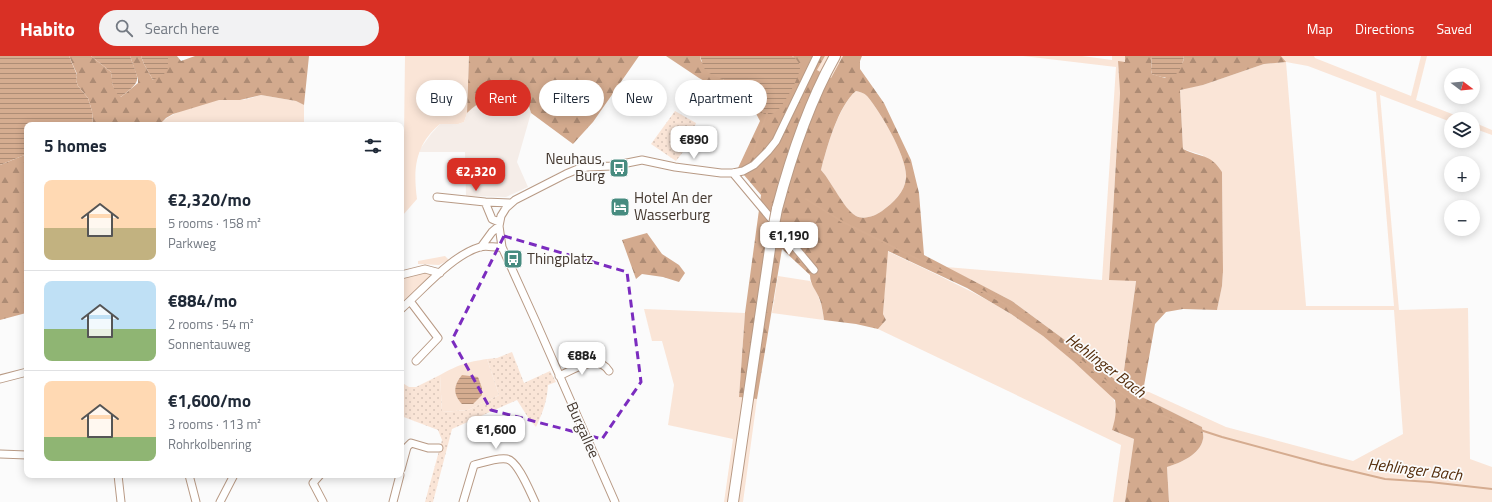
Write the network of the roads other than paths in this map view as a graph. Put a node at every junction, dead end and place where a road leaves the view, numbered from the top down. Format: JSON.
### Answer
{"nodes":[{"id":1,"x":817,"y":56,"type":"edge"},
{"id":2,"x":835,"y":56,"type":"edge"},
{"id":3,"x":733,"y":173,"type":"junction"},
{"id":4,"x":437,"y":198,"type":"dead end"},
{"id":5,"x":485,"y":202,"type":"junction"},
{"id":6,"x":511,"y":203,"type":"junction"},
{"id":7,"x":499,"y":224,"type":"junction"},
{"id":8,"x":481,"y":247,"type":"junction"},
{"id":9,"x":502,"y":247,"type":"junction"},
{"id":10,"x":814,"y":270,"type":"dead end"},
{"id":11,"x":440,"y":273,"type":"junction"},
{"id":12,"x":404,"y":274,"type":"edge"},
{"id":13,"x":410,"y":301,"type":"junction"},
{"id":14,"x":404,"y":306,"type":"edge"},
{"id":15,"x":416,"y":361,"type":"dead end"},
{"id":16,"x":608,"y":371,"type":"dead end"},
{"id":17,"x":24,"y":373,"type":"edge"},
{"id":18,"x":559,"y":376,"type":"junction"},
{"id":19,"x":0,"y":379,"type":"edge"},
{"id":20,"x":439,"y":448,"type":"dead end"},
{"id":21,"x":0,"y":454,"type":"edge"},
{"id":22,"x":24,"y":455,"type":"edge"},
{"id":23,"x":404,"y":458,"type":"edge"},
{"id":24,"x":118,"y":478,"type":"edge"},
{"id":25,"x":190,"y":478,"type":"edge"},
{"id":26,"x":232,"y":478,"type":"edge"},
{"id":27,"x":317,"y":478,"type":"edge"},
{"id":28,"x":399,"y":478,"type":"edge"},
{"id":29,"x":121,"y":502,"type":"edge"},
{"id":30,"x":196,"y":502,"type":"edge"},
{"id":31,"x":220,"y":502,"type":"edge"},
{"id":32,"x":323,"y":502,"type":"edge"},
{"id":33,"x":393,"y":502,"type":"edge"},
{"id":34,"x":464,"y":502,"type":"edge"},
{"id":35,"x":535,"y":502,"type":"edge"},
{"id":36,"x":615,"y":502,"type":"edge"},
{"id":37,"x":733,"y":502,"type":"edge"}],
"edges":[{"from":1,"to":3,"type":"street"},
{"from":2,"to":37,"type":"street","bridge":true},
{"from":3,"to":6,"type":"street"},
{"from":3,"to":10,"type":"street"},
{"from":4,"to":5,"type":"street"},
{"from":5,"to":6,"type":"street"},
{"from":5,"to":7,"type":"street"},
{"from":6,"to":7,"type":"street"},
{"from":7,"to":8,"type":"street"},
{"from":7,"to":9,"type":"street","name":"Burgallee"},
{"from":8,"to":9,"type":"street"},
{"from":8,"to":11,"type":"street"},
{"from":9,"to":18,"type":"street","name":"Burgallee"},
{"from":11,"to":12,"type":"street"},
{"from":11,"to":13,"type":"street"},
{"from":13,"to":14,"type":"street"},
{"from":13,"to":15,"type":"street"},
{"from":16,"to":18,"type":"street"},
{"from":17,"to":19,"type":"street"},
{"from":18,"to":36,"type":"street","name":"Burgallee"},
{"from":20,"to":23,"type":"street"},
{"from":21,"to":22,"type":"street"},
{"from":24,"to":29,"type":"street"},
{"from":25,"to":30,"type":"street"},
{"from":26,"to":31,"type":"street"},
{"from":27,"to":32,"type":"street"},
{"from":28,"to":33,"type":"street"},
{"from":34,"to":35,"type":"street"}]}
